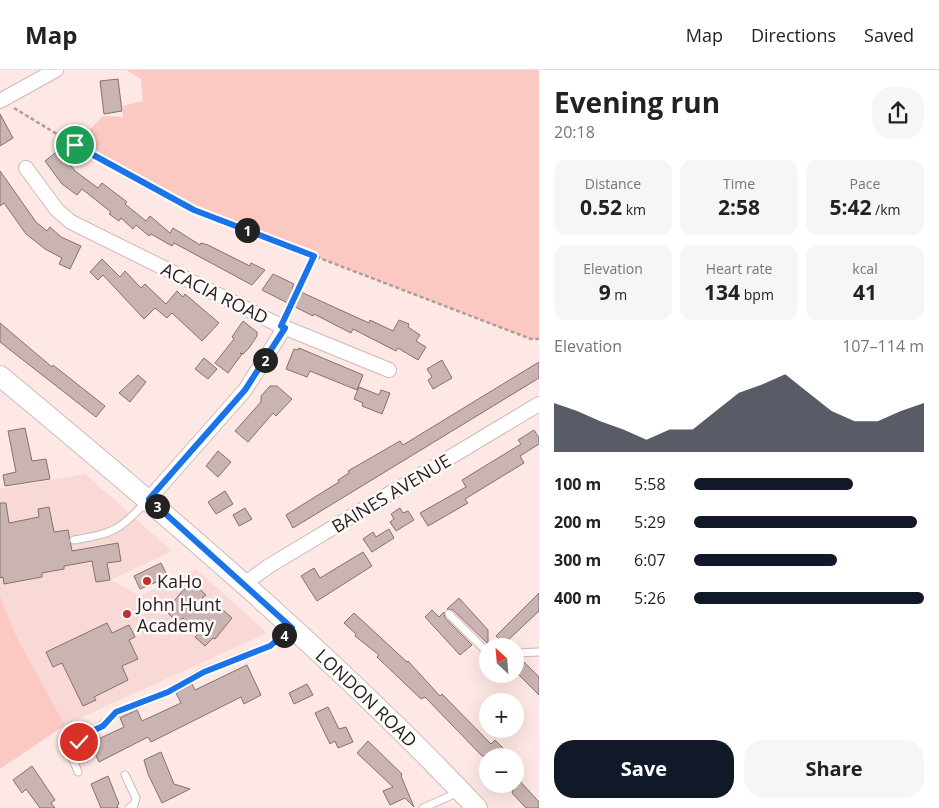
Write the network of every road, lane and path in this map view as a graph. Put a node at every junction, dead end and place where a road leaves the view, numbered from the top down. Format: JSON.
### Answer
{"nodes":[{"id":1,"x":56,"y":70,"type":"edge"},
{"id":2,"x":0,"y":100,"type":"edge"},
{"id":3,"x":26,"y":168,"type":"dead end"},
{"id":4,"x":314,"y":256,"type":"junction"},
{"id":5,"x":283,"y":327,"type":"junction"},
{"id":6,"x":539,"y":339,"type":"edge"},
{"id":7,"x":389,"y":370,"type":"dead end"},
{"id":8,"x":0,"y":376,"type":"edge"},
{"id":9,"x":539,"y":404,"type":"edge"},
{"id":10,"x":149,"y":499,"type":"junction"},
{"id":11,"x":74,"y":540,"type":"dead end"},
{"id":12,"x":244,"y":584,"type":"junction"},
{"id":13,"x":449,"y":614,"type":"dead end"},
{"id":14,"x":292,"y":628,"type":"junction"},
{"id":15,"x":479,"y":644,"type":"edge"},
{"id":16,"x":539,"y":652,"type":"edge"},
{"id":17,"x":524,"y":653,"type":"edge"},
{"id":18,"x":78,"y":772,"type":"dead end"},
{"id":19,"x":125,"y":775,"type":"dead end"},
{"id":20,"x":461,"y":791,"type":"junction"},
{"id":21,"x":129,"y":808,"type":"edge"},
{"id":22,"x":423,"y":808,"type":"edge"},
{"id":23,"x":477,"y":808,"type":"edge"}],
"edges":[{"from":1,"to":2,"type":"street"},
{"from":2,"to":4,"type":"path"},
{"from":3,"to":5,"type":"street","name":"ACACIA ROAD"},
{"from":4,"to":5,"type":"path"},
{"from":4,"to":6,"type":"path"},
{"from":5,"to":7,"type":"street","name":"ACACIA ROAD"},
{"from":5,"to":10,"type":"street"},
{"from":8,"to":10,"type":"main road","name":"LONDON ROAD"},
{"from":9,"to":12,"type":"street","name":"BAINES AVENUE"},
{"from":10,"to":11,"type":"lane"},
{"from":10,"to":12,"type":"main road","name":"LONDON ROAD"},
{"from":12,"to":14,"type":"main road","name":"LONDON ROAD"},
{"from":13,"to":15,"type":"lane"},
{"from":14,"to":18,"type":"lane"},
{"from":14,"to":20,"type":"main road","name":"LONDON ROAD"},
{"from":16,"to":17,"type":"lane"},
{"from":19,"to":21,"type":"lane"},
{"from":20,"to":22,"type":"lane"},
{"from":20,"to":23,"type":"main road","name":"LONDON ROAD"}]}
